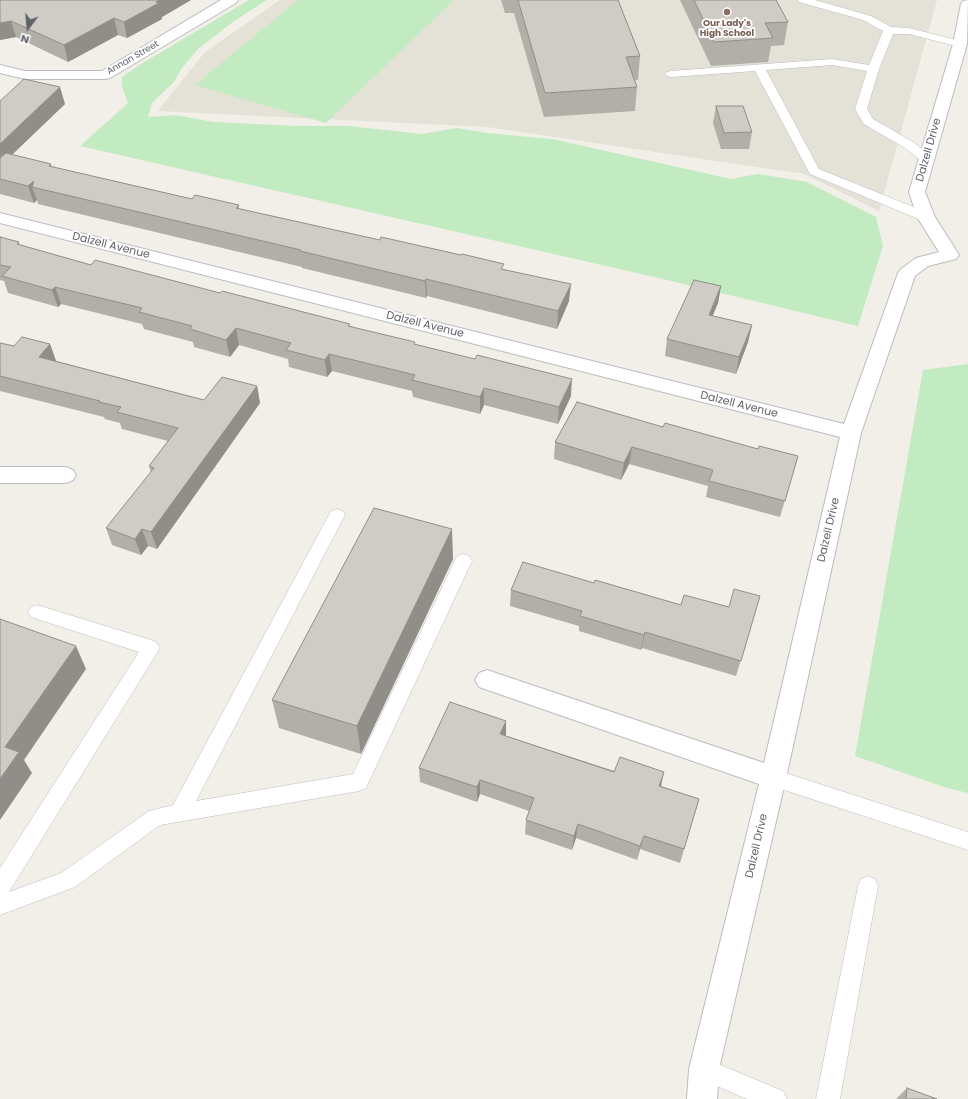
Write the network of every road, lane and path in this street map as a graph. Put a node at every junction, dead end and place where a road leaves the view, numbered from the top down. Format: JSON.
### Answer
{"nodes":[{"id":1,"x":231,"y":0,"type":"edge"},
{"id":2,"x":803,"y":0,"type":"edge"},
{"id":3,"x":968,"y":4,"type":"edge"},
{"id":4,"x":888,"y":30,"type":"junction"},
{"id":5,"x":960,"y":44,"type":"junction"},
{"id":6,"x":758,"y":67,"type":"junction"},
{"id":7,"x":0,"y":69,"type":"edge"},
{"id":8,"x":874,"y":69,"type":"junction"},
{"id":9,"x":671,"y":74,"type":"dead end"},
{"id":10,"x":926,"y":158,"type":"junction"},
{"id":11,"x":926,"y":217,"type":"junction"},
{"id":12,"x":0,"y":218,"type":"edge"},
{"id":13,"x":959,"y":254,"type":"edge"},
{"id":14,"x":850,"y":433,"type":"junction"},
{"id":15,"x":66,"y":474,"type":"dead end"},
{"id":16,"x":0,"y":475,"type":"edge"},
{"id":17,"x":336,"y":515,"type":"dead end"},
{"id":18,"x":463,"y":561,"type":"dead end"},
{"id":19,"x":37,"y":612,"type":"dead end"},
{"id":20,"x":487,"y":680,"type":"dead end"},
{"id":21,"x":773,"y":778,"type":"junction"},
{"id":22,"x":179,"y":813,"type":"junction"},
{"id":23,"x":968,"y":841,"type":"edge"},
{"id":24,"x":0,"y":886,"type":"edge"},
{"id":25,"x":868,"y":886,"type":"dead end"},
{"id":26,"x":0,"y":905,"type":"edge"},
{"id":27,"x":704,"y":1069,"type":"junction"},
{"id":28,"x":702,"y":1099,"type":"edge"},
{"id":29,"x":775,"y":1099,"type":"edge"},
{"id":30,"x":828,"y":1099,"type":"edge"}],
"edges":[{"from":1,"to":7,"type":"street","name":"Annan Street"},
{"from":2,"to":4,"type":"lane"},
{"from":3,"to":5,"type":"street","name":"Dalzell Drive"},
{"from":4,"to":5,"type":"lane"},
{"from":4,"to":8,"type":"lane"},
{"from":5,"to":10,"type":"street","name":"Dalzell Drive"},
{"from":6,"to":8,"type":"lane"},
{"from":6,"to":9,"type":"lane"},
{"from":6,"to":11,"type":"lane"},
{"from":8,"to":10,"type":"lane"},
{"from":10,"to":11,"type":"street","name":"Dalzell Drive"},
{"from":11,"to":13,"type":"street","name":"Dalzell Drive"},
{"from":12,"to":14,"type":"street","name":"Dalzell Avenue"},
{"from":13,"to":14,"type":"street","name":"Dalzell Drive"},
{"from":14,"to":21,"type":"street","name":"Dalzell Drive"},
{"from":15,"to":16,"type":"street"},
{"from":17,"to":22,"type":"lane"},
{"from":18,"to":22,"type":"lane"},
{"from":19,"to":24,"type":"lane"},
{"from":20,"to":21,"type":"street"},
{"from":21,"to":23,"type":"lane"},
{"from":21,"to":27,"type":"street","name":"Dalzell Drive"},
{"from":22,"to":26,"type":"lane"},
{"from":25,"to":30,"type":"lane"},
{"from":27,"to":28,"type":"street","name":"Dalzell Drive"},
{"from":27,"to":29,"type":"lane"}]}
